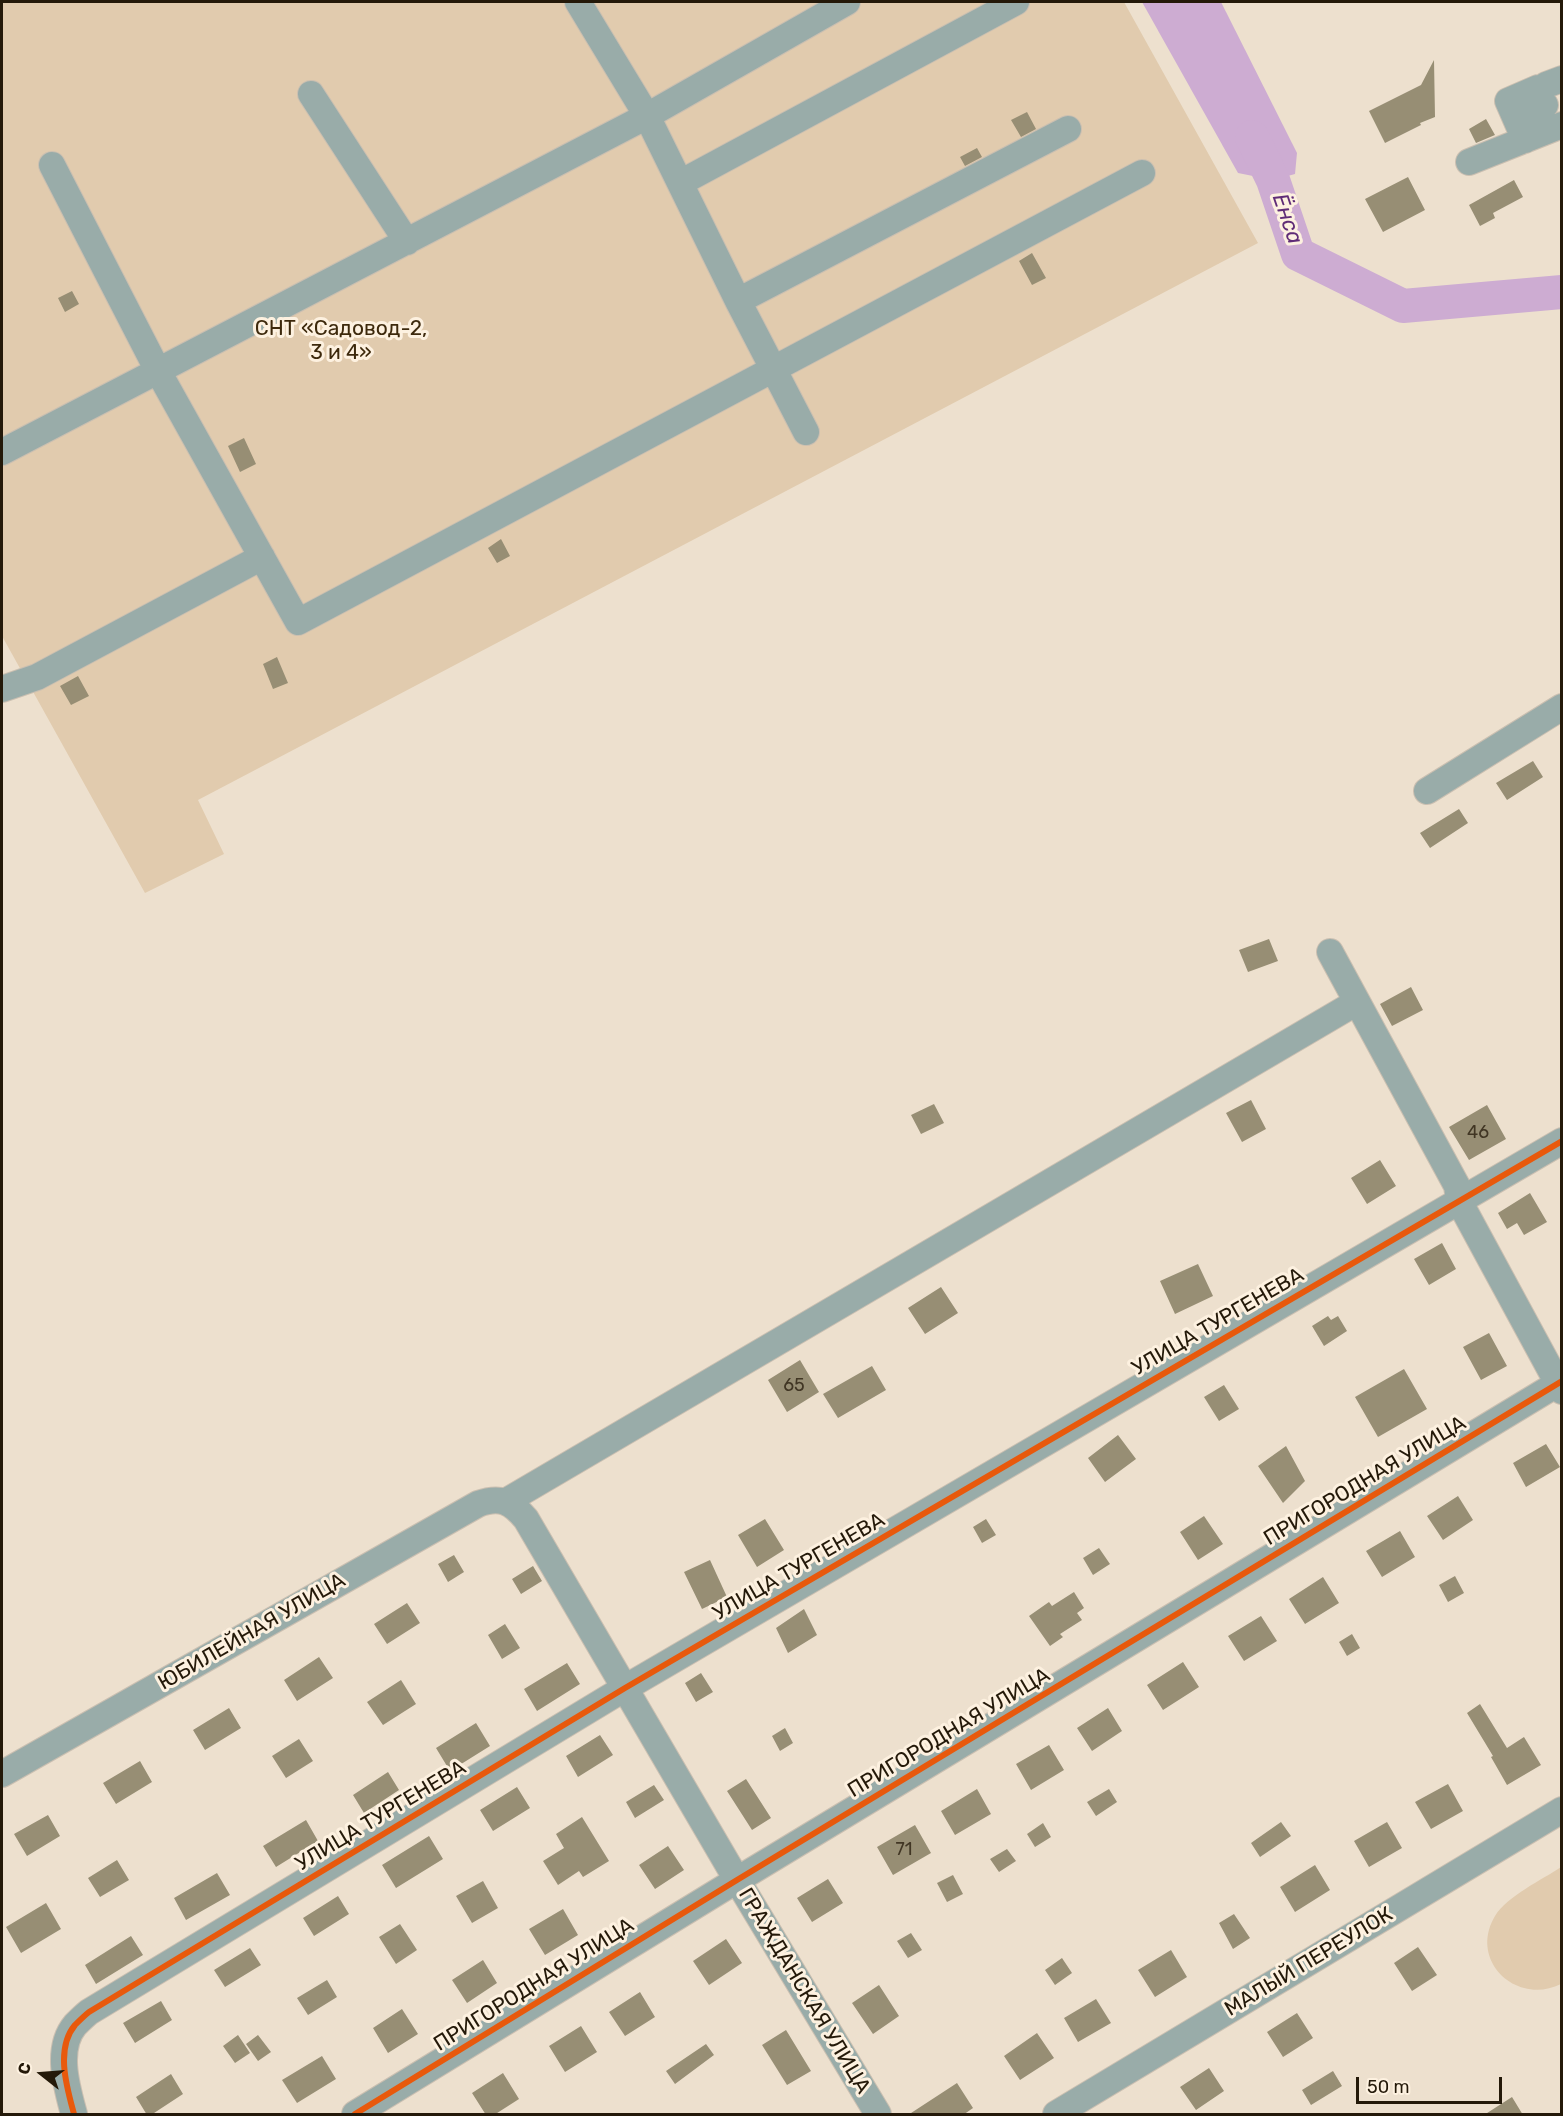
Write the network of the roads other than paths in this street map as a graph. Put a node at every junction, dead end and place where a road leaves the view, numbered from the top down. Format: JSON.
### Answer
{"nodes":[{"id":1,"x":578,"y":2,"type":"edge"},
{"id":2,"x":847,"y":2,"type":"edge"},
{"id":3,"x":1016,"y":2,"type":"edge"},
{"id":4,"x":311,"y":94,"type":"dead end"},
{"id":5,"x":1553,"y":98,"type":"edge"},
{"id":6,"x":647,"y":116,"type":"junction"},
{"id":7,"x":1068,"y":129,"type":"dead end"},
{"id":8,"x":1520,"y":129,"type":"junction"},
{"id":9,"x":1469,"y":162,"type":"dead end"},
{"id":10,"x":52,"y":165,"type":"dead end"},
{"id":11,"x":1142,"y":173,"type":"dead end"},
{"id":12,"x":680,"y":183,"type":"junction"},
{"id":13,"x":407,"y":242,"type":"junction"},
{"id":14,"x":738,"y":301,"type":"junction"},
{"id":15,"x":774,"y":369,"type":"junction"},
{"id":16,"x":158,"y":371,"type":"junction"},
{"id":17,"x":806,"y":432,"type":"dead end"},
{"id":18,"x":2,"y":452,"type":"edge"},
{"id":19,"x":262,"y":557,"type":"junction"},
{"id":20,"x":2,"y":689,"type":"edge"},
{"id":21,"x":1562,"y":707,"type":"edge"},
{"id":22,"x":1426,"y":791,"type":"dead end"},
{"id":23,"x":1330,"y":952,"type":"dead end"},
{"id":24,"x":1357,"y":1002,"type":"junction"},
{"id":25,"x":1562,"y":1141,"type":"edge"},
{"id":26,"x":1459,"y":1201,"type":"junction"},
{"id":27,"x":1560,"y":1385,"type":"edge"},
{"id":28,"x":505,"y":1502,"type":"junction"},
{"id":29,"x":625,"y":1688,"type":"junction"},
{"id":30,"x":2,"y":1774,"type":"edge"},
{"id":31,"x":1562,"y":1810,"type":"edge"},
{"id":32,"x":737,"y":1880,"type":"junction"},
{"id":33,"x":74,"y":2115,"type":"edge"},
{"id":34,"x":355,"y":2115,"type":"edge"},
{"id":35,"x":878,"y":2115,"type":"edge"},
{"id":36,"x":1056,"y":2115,"type":"edge"}],
"edges":[{"from":1,"to":6,"type":"street"},
{"from":2,"to":6,"type":"street"},
{"from":3,"to":12,"type":"street"},
{"from":4,"to":13,"type":"street"},
{"from":5,"to":8,"type":"street"},
{"from":5,"to":8,"type":"street"},
{"from":6,"to":12,"type":"street"},
{"from":6,"to":13,"type":"street"},
{"from":7,"to":14,"type":"street"},
{"from":8,"to":9,"type":"street"},
{"from":10,"to":16,"type":"street"},
{"from":11,"to":15,"type":"street"},
{"from":12,"to":14,"type":"street"},
{"from":13,"to":16,"type":"street"},
{"from":14,"to":15,"type":"street"},
{"from":15,"to":17,"type":"street"},
{"from":15,"to":19,"type":"street"},
{"from":16,"to":18,"type":"street"},
{"from":16,"to":19,"type":"street"},
{"from":19,"to":20,"type":"street"},
{"from":21,"to":22,"type":"street"},
{"from":23,"to":24,"type":"street"},
{"from":24,"to":26,"type":"street"},
{"from":24,"to":28,"type":"street"},
{"from":25,"to":26,"type":"street","name":"УЛИЦА ТУРГЕНЕВА"},
{"from":26,"to":27,"type":"street"},
{"from":26,"to":29,"type":"street","name":"УЛИЦА ТУРГЕНЕВА"},
{"from":27,"to":32,"type":"street","name":"ПРИГОРОДНАЯ УЛИЦА"},
{"from":28,"to":29,"type":"street","name":"ГРАЖДАНСКАЯ УЛИЦА"},
{"from":28,"to":30,"type":"street","name":"ЮБИЛЕЙНАЯ УЛИЦА"},
{"from":29,"to":32,"type":"street","name":"ГРАЖДАНСКАЯ УЛИЦА"},
{"from":29,"to":33,"type":"street","name":"УЛИЦА ТУРГЕНЕВА"},
{"from":31,"to":36,"type":"street","name":"МАЛЫЙ ПЕРЕУЛОК"},
{"from":32,"to":34,"type":"street","name":"ПРИГОРОДНАЯ УЛИЦА"},
{"from":32,"to":35,"type":"street","name":"ГРАЖДАНСКАЯ УЛИЦА"}]}
